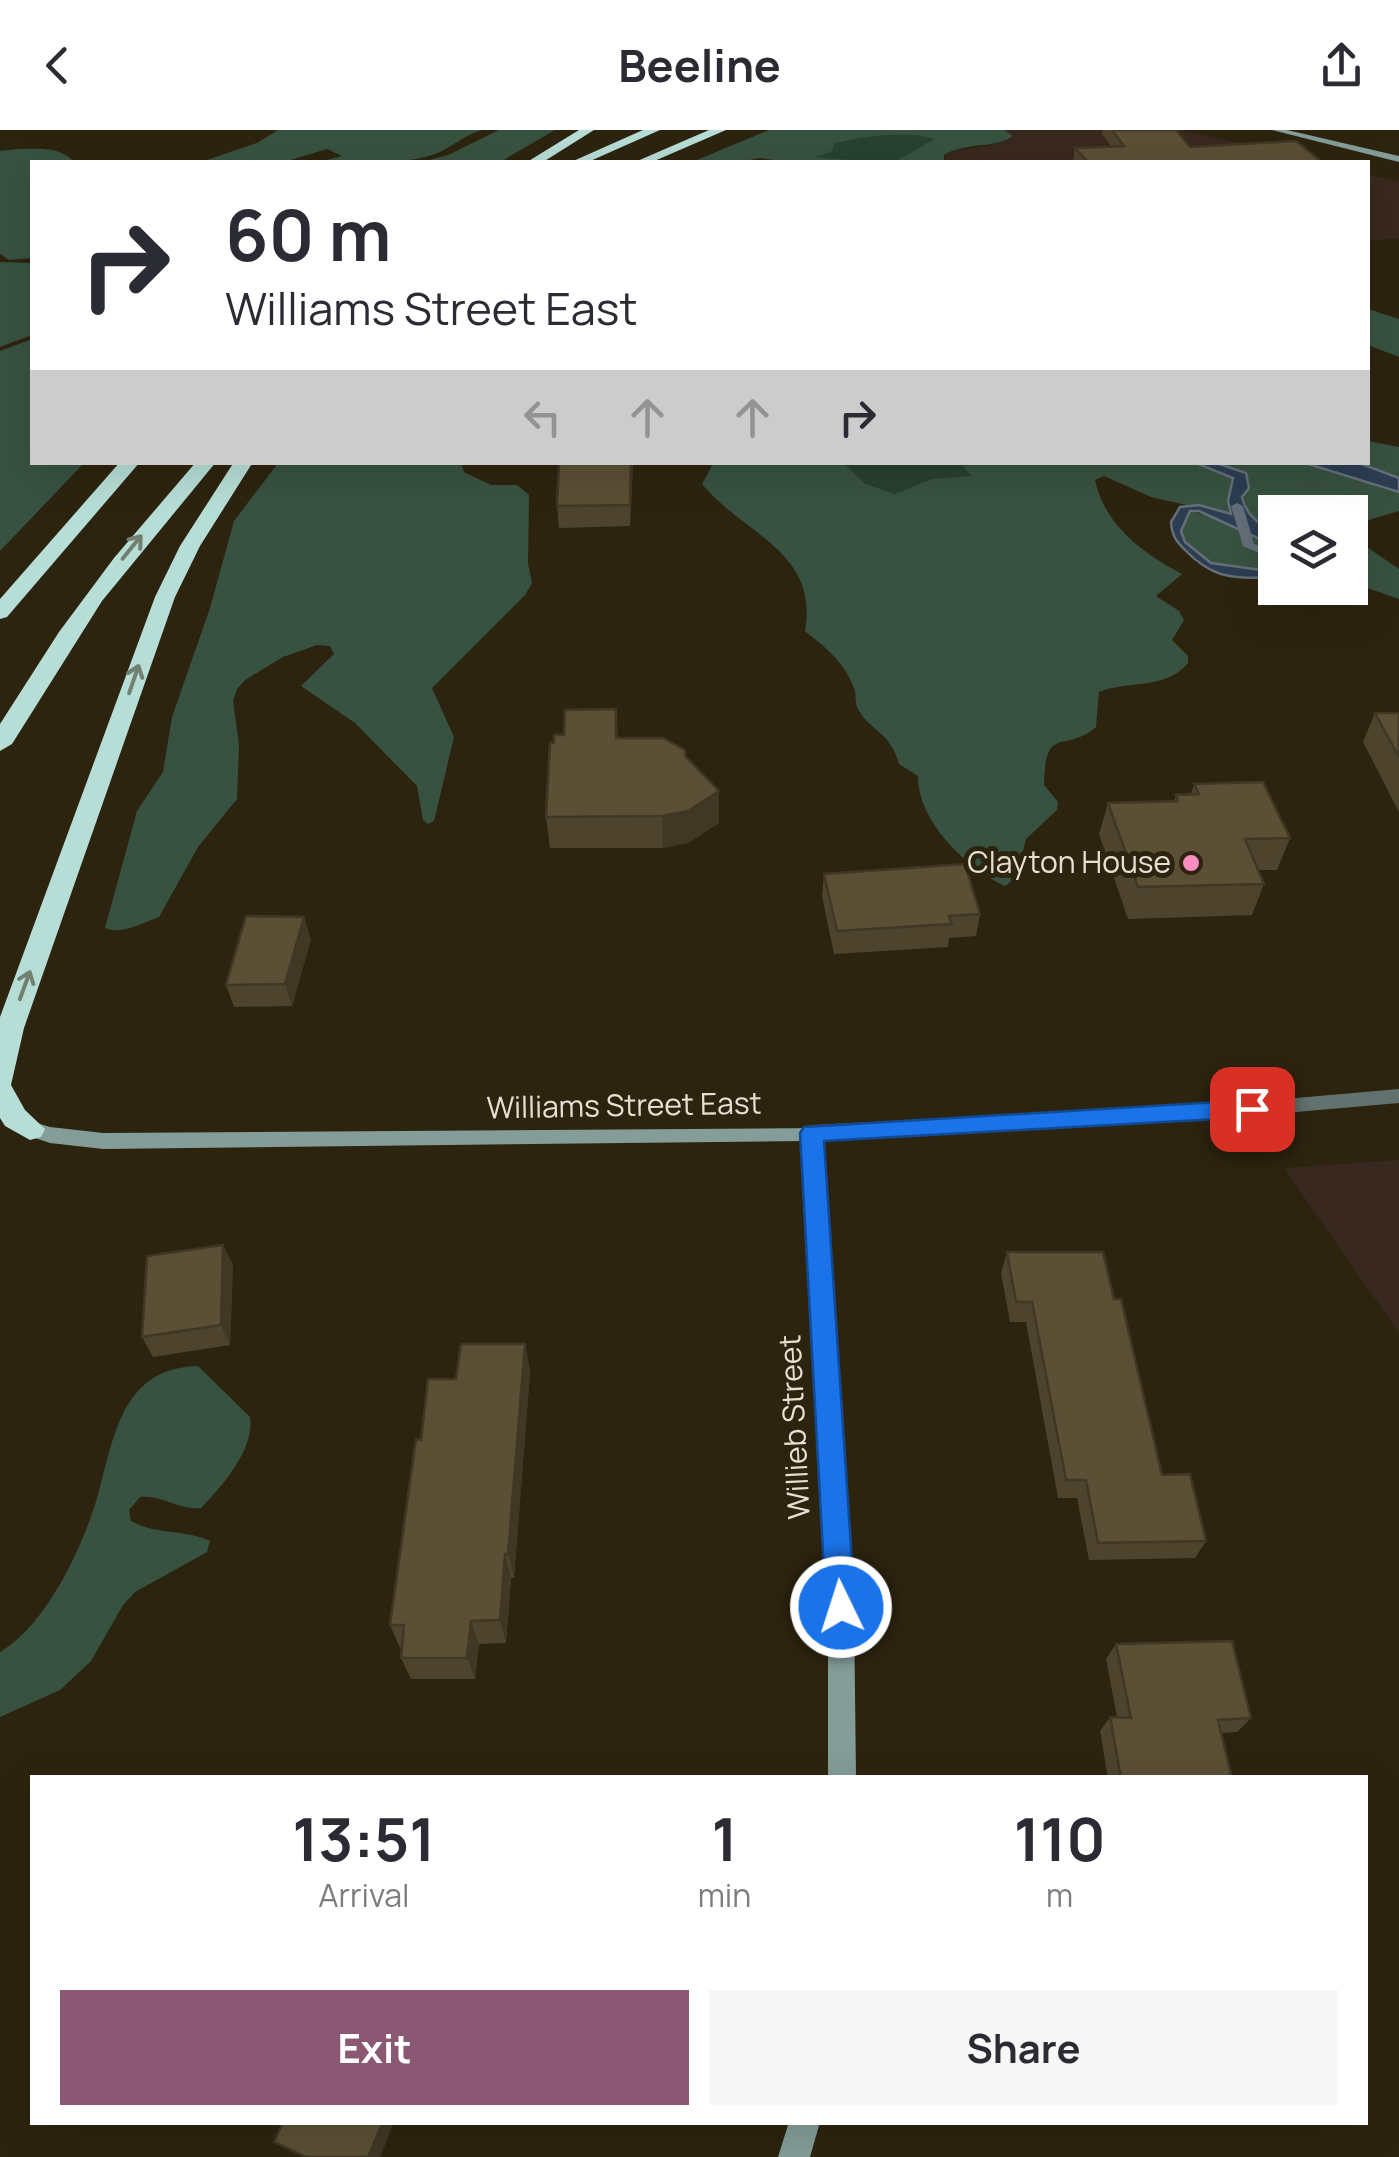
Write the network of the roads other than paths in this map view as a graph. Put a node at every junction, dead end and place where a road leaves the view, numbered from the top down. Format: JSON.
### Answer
{"nodes":[{"id":1,"x":588,"y":130,"type":"edge"},
{"id":2,"x":654,"y":130,"type":"edge"},
{"id":3,"x":720,"y":130,"type":"edge"},
{"id":4,"x":1276,"y":130,"type":"edge"},
{"id":5,"x":1399,"y":159,"type":"edge"},
{"id":6,"x":537,"y":160,"type":"edge"},
{"id":7,"x":583,"y":160,"type":"edge"},
{"id":8,"x":647,"y":160,"type":"edge"},
{"id":9,"x":129,"y":465,"type":"edge"},
{"id":10,"x":205,"y":465,"type":"edge"},
{"id":11,"x":242,"y":465,"type":"edge"},
{"id":12,"x":0,"y":613,"type":"edge"},
{"id":13,"x":0,"y":744,"type":"edge"},
{"id":14,"x":0,"y":1079,"type":"edge"},
{"id":15,"x":0,"y":1092,"type":"edge"},
{"id":16,"x":1399,"y":1096,"type":"edge"},
{"id":17,"x":30,"y":1129,"type":"joint"},
{"id":18,"x":812,"y":1133,"type":"junction"},
{"id":19,"x":842,"y":1775,"type":"edge"},
{"id":20,"x":804,"y":2125,"type":"edge"},
{"id":21,"x":794,"y":2157,"type":"edge"}],
"edges":[{"from":1,"to":6,"type":"highway"},
{"from":2,"to":7,"type":"highway"},
{"from":3,"to":8,"type":"highway"},
{"from":4,"to":5,"type":"street"},
{"from":9,"to":12,"type":"highway"},
{"from":13,"to":10,"type":"highway","one_way":true},
{"from":14,"to":11,"type":"highway","one_way":true},
{"from":15,"to":17,"type":"highway"},
{"from":16,"to":18,"type":"street","name":"Williams Street East"},
{"from":17,"to":18,"type":"street","name":"Williams Street East"},
{"from":18,"to":19,"type":"street","name":"Willieb Street"},
{"from":20,"to":21,"type":"street"}]}
